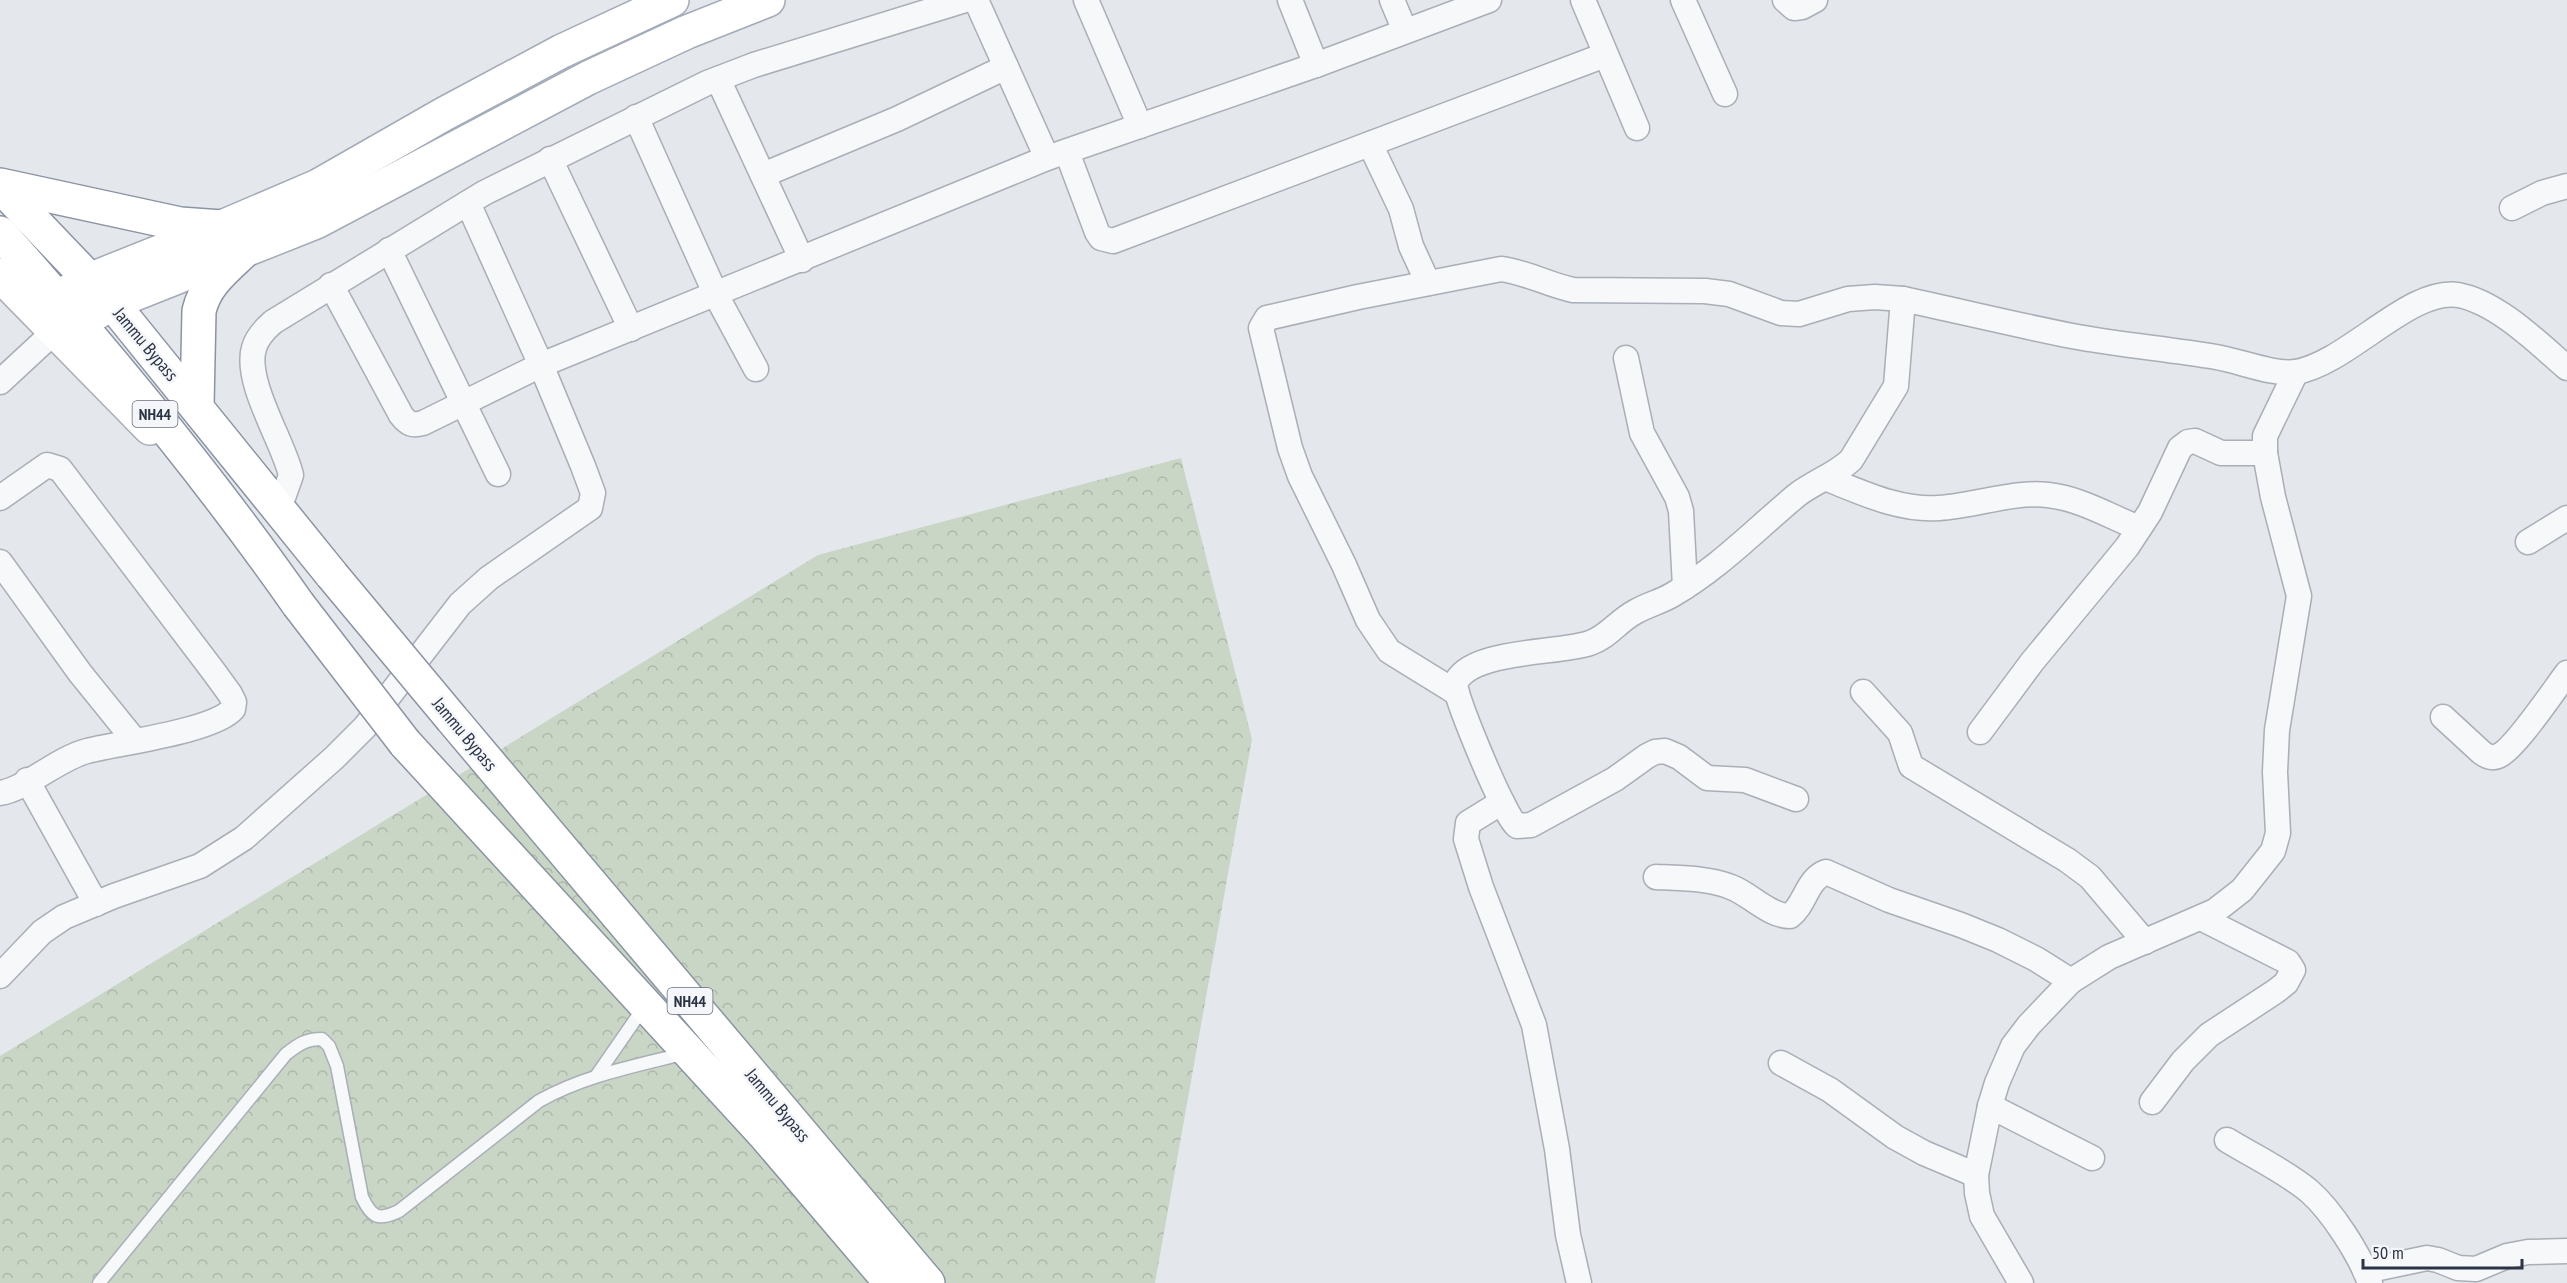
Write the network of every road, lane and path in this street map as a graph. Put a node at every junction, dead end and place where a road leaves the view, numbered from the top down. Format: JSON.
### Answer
{"nodes":[{"id":1,"x":672,"y":0,"type":"edge"},
{"id":2,"x":768,"y":0,"type":"edge"},
{"id":3,"x":965,"y":0,"type":"edge"},
{"id":4,"x":976,"y":0,"type":"edge"},
{"id":5,"x":1086,"y":0,"type":"edge"},
{"id":6,"x":1290,"y":0,"type":"edge"},
{"id":7,"x":1392,"y":0,"type":"edge"},
{"id":8,"x":1489,"y":0,"type":"edge"},
{"id":9,"x":1583,"y":0,"type":"edge"},
{"id":10,"x":1683,"y":0,"type":"edge"},
{"id":11,"x":1785,"y":0,"type":"edge"},
{"id":12,"x":1815,"y":0,"type":"edge"},
{"id":13,"x":1404,"y":32,"type":"junction"},
{"id":14,"x":1605,"y":55,"type":"junction"},
{"id":15,"x":1316,"y":64,"type":"junction"},
{"id":16,"x":1006,"y":67,"type":"junction"},
{"id":17,"x":718,"y":79,"type":"junction"},
{"id":18,"x":1725,"y":94,"type":"dead end"},
{"id":19,"x":636,"y":117,"type":"junction"},
{"id":20,"x":1140,"y":126,"type":"junction"},
{"id":21,"x":1638,"y":128,"type":"dead end"},
{"id":22,"x":1370,"y":144,"type":"junction"},
{"id":23,"x":1057,"y":155,"type":"junction"},
{"id":24,"x":550,"y":159,"type":"junction"},
{"id":25,"x":763,"y":175,"type":"junction"},
{"id":26,"x":0,"y":185,"type":"edge"},
{"id":27,"x":2567,"y":186,"type":"edge"},
{"id":28,"x":468,"y":203,"type":"junction"},
{"id":29,"x":2512,"y":208,"type":"dead end"},
{"id":30,"x":222,"y":227,"type":"junction"},
{"id":31,"x":0,"y":233,"type":"edge"},
{"id":32,"x":389,"y":250,"type":"junction"},
{"id":33,"x":242,"y":253,"type":"junction"},
{"id":34,"x":802,"y":260,"type":"junction"},
{"id":35,"x":0,"y":275,"type":"edge"},
{"id":36,"x":1426,"y":278,"type":"junction"},
{"id":37,"x":89,"y":280,"type":"junction"},
{"id":38,"x":332,"y":285,"type":"junction"},
{"id":39,"x":716,"y":295,"type":"junction"},
{"id":40,"x":58,"y":297,"type":"junction"},
{"id":41,"x":1903,"y":299,"type":"junction"},
{"id":42,"x":112,"y":303,"type":"junction"},
{"id":43,"x":67,"y":328,"type":"junction"},
{"id":44,"x":631,"y":329,"type":"junction"},
{"id":45,"x":1626,"y":358,"type":"dead end"},
{"id":46,"x":541,"y":365,"type":"junction"},
{"id":47,"x":2567,"y":368,"type":"edge"},
{"id":48,"x":756,"y":369,"type":"dead end"},
{"id":49,"x":2296,"y":372,"type":"junction"},
{"id":50,"x":0,"y":382,"type":"edge"},
{"id":51,"x":465,"y":403,"type":"junction"},
{"id":52,"x":196,"y":405,"type":"junction"},
{"id":53,"x":2265,"y":453,"type":"junction"},
{"id":54,"x":498,"y":474,"type":"dead end"},
{"id":55,"x":1825,"y":478,"type":"junction"},
{"id":56,"x":0,"y":498,"type":"edge"},
{"id":57,"x":279,"y":509,"type":"junction"},
{"id":58,"x":2567,"y":518,"type":"edge"},
{"id":59,"x":2139,"y":528,"type":"junction"},
{"id":60,"x":2528,"y":542,"type":"dead end"},
{"id":61,"x":0,"y":562,"type":"edge"},
{"id":62,"x":1685,"y":587,"type":"junction"},
{"id":63,"x":2567,"y":673,"type":"edge"},
{"id":64,"x":1863,"y":692,"type":"dead end"},
{"id":65,"x":1456,"y":693,"type":"junction"},
{"id":66,"x":2443,"y":717,"type":"dead end"},
{"id":67,"x":1980,"y":732,"type":"dead end"},
{"id":68,"x":135,"y":741,"type":"junction"},
{"id":69,"x":27,"y":780,"type":"junction"},
{"id":70,"x":0,"y":794,"type":"edge"},
{"id":71,"x":1796,"y":799,"type":"dead end"},
{"id":72,"x":1502,"y":802,"type":"junction"},
{"id":73,"x":1656,"y":877,"type":"dead end"},
{"id":74,"x":96,"y":904,"type":"junction"},
{"id":75,"x":2201,"y":918,"type":"junction"},
{"id":76,"x":2145,"y":942,"type":"junction"},
{"id":77,"x":0,"y":975,"type":"edge"},
{"id":78,"x":2071,"y":981,"type":"junction"},
{"id":79,"x":645,"y":1005,"type":"junction"},
{"id":80,"x":690,"y":1053,"type":"junction"},
{"id":81,"x":1781,"y":1063,"type":"dead end"},
{"id":82,"x":597,"y":1076,"type":"junction"},
{"id":83,"x":2152,"y":1102,"type":"dead end"},
{"id":84,"x":1990,"y":1106,"type":"junction"},
{"id":85,"x":2227,"y":1140,"type":"dead end"},
{"id":86,"x":2092,"y":1158,"type":"dead end"},
{"id":87,"x":1976,"y":1175,"type":"junction"},
{"id":88,"x":2567,"y":1251,"type":"edge"},
{"id":89,"x":2368,"y":1277,"type":"edge"},
{"id":90,"x":99,"y":1283,"type":"edge"},
{"id":91,"x":891,"y":1283,"type":"edge"},
{"id":92,"x":928,"y":1283,"type":"edge"},
{"id":93,"x":1579,"y":1283,"type":"edge"},
{"id":94,"x":2021,"y":1283,"type":"edge"}],
"edges":[{"from":1,"to":30,"type":"main road"},
{"from":2,"to":33,"type":"main road"},
{"from":3,"to":17,"type":"street"},
{"from":4,"to":16,"type":"street"},
{"from":5,"to":20,"type":"street"},
{"from":6,"to":15,"type":"street"},
{"from":7,"to":13,"type":"street"},
{"from":8,"to":13,"type":"street"},
{"from":9,"to":14,"type":"street"},
{"from":10,"to":18,"type":"street"},
{"from":11,"to":12,"type":"street"},
{"from":13,"to":15,"type":"street"},
{"from":14,"to":21,"type":"street"},
{"from":14,"to":22,"type":"street"},
{"from":15,"to":20,"type":"street"},
{"from":16,"to":23,"type":"street"},
{"from":16,"to":25,"type":"street"},
{"from":17,"to":19,"type":"street"},
{"from":17,"to":25,"type":"street"},
{"from":19,"to":24,"type":"street"},
{"from":19,"to":39,"type":"street"},
{"from":20,"to":23,"type":"street"},
{"from":22,"to":23,"type":"street"},
{"from":22,"to":36,"type":"street"},
{"from":23,"to":34,"type":"street"},
{"from":24,"to":28,"type":"street"},
{"from":24,"to":44,"type":"street"},
{"from":25,"to":34,"type":"street"},
{"from":26,"to":30,"type":"main road"},
{"from":26,"to":37,"type":"main road","name":"Jammu Bypass","number":"NH44"},
{"from":27,"to":29,"type":"street"},
{"from":28,"to":32,"type":"street"},
{"from":28,"to":46,"type":"street"},
{"from":30,"to":37,"type":"main road"},
{"from":31,"to":40,"type":"main road","name":"Jammu Bypass","number":"NH44"},
{"from":32,"to":38,"type":"street"},
{"from":32,"to":51,"type":"street"},
{"from":33,"to":42,"type":"main road"},
{"from":33,"to":52,"type":"main road"},
{"from":34,"to":39,"type":"street"},
{"from":35,"to":43,"type":"main road"},
{"from":36,"to":41,"type":"street"},
{"from":36,"to":65,"type":"street"},
{"from":37,"to":40,"type":"main road"},
{"from":37,"to":42,"type":"main road","name":"Jammu Bypass","number":"NH44"},
{"from":38,"to":51,"type":"street"},
{"from":38,"to":57,"type":"street"},
{"from":39,"to":44,"type":"street"},
{"from":39,"to":48,"type":"street"},
{"from":40,"to":43,"type":"main road","name":"Jammu Bypass","number":"NH44"},
{"from":41,"to":49,"type":"street"},
{"from":41,"to":55,"type":"street"},
{"from":42,"to":43,"type":"main road"},
{"from":42,"to":52,"type":"main road","name":"Jammu Bypass","number":"NH44"},
{"from":43,"to":50,"type":"street"},
{"from":43,"to":79,"type":"main road","name":"Jammu Bypass","number":"NH44","bridge":true},
{"from":44,"to":46,"type":"street"},
{"from":45,"to":62,"type":"street"},
{"from":46,"to":51,"type":"street"},
{"from":46,"to":74,"type":"street"},
{"from":47,"to":49,"type":"street"},
{"from":49,"to":53,"type":"street"},
{"from":51,"to":54,"type":"street"},
{"from":52,"to":57,"type":"main road","name":"Jammu Bypass","number":"NH44"},
{"from":53,"to":59,"type":"street"},
{"from":53,"to":75,"type":"street"},
{"from":55,"to":59,"type":"street"},
{"from":55,"to":62,"type":"street"},
{"from":56,"to":68,"type":"street"},
{"from":57,"to":92,"type":"main road","name":"Jammu Bypass","number":"NH44","bridge":true},
{"from":58,"to":60,"type":"street"},
{"from":59,"to":67,"type":"street"},
{"from":61,"to":68,"type":"street"},
{"from":62,"to":65,"type":"street"},
{"from":63,"to":66,"type":"street"},
{"from":64,"to":76,"type":"street"},
{"from":65,"to":72,"type":"street"},
{"from":68,"to":69,"type":"street"},
{"from":69,"to":70,"type":"street"},
{"from":69,"to":74,"type":"street"},
{"from":71,"to":72,"type":"street"},
{"from":72,"to":93,"type":"street"},
{"from":73,"to":78,"type":"street"},
{"from":74,"to":77,"type":"street"},
{"from":75,"to":76,"type":"street"},
{"from":75,"to":83,"type":"street"},
{"from":76,"to":78,"type":"street"},
{"from":78,"to":84,"type":"street"},
{"from":79,"to":80,"type":"main road","name":"Jammu Bypass","number":"NH44"},
{"from":79,"to":82,"type":"lane"},
{"from":80,"to":82,"type":"lane"},
{"from":80,"to":91,"type":"main road","name":"Jammu Bypass","number":"NH44"},
{"from":81,"to":87,"type":"street"},
{"from":82,"to":90,"type":"lane"},
{"from":84,"to":86,"type":"street"},
{"from":84,"to":87,"type":"street"},
{"from":85,"to":89,"type":"street"},
{"from":87,"to":94,"type":"street"},
{"from":88,"to":89,"type":"street"}]}
